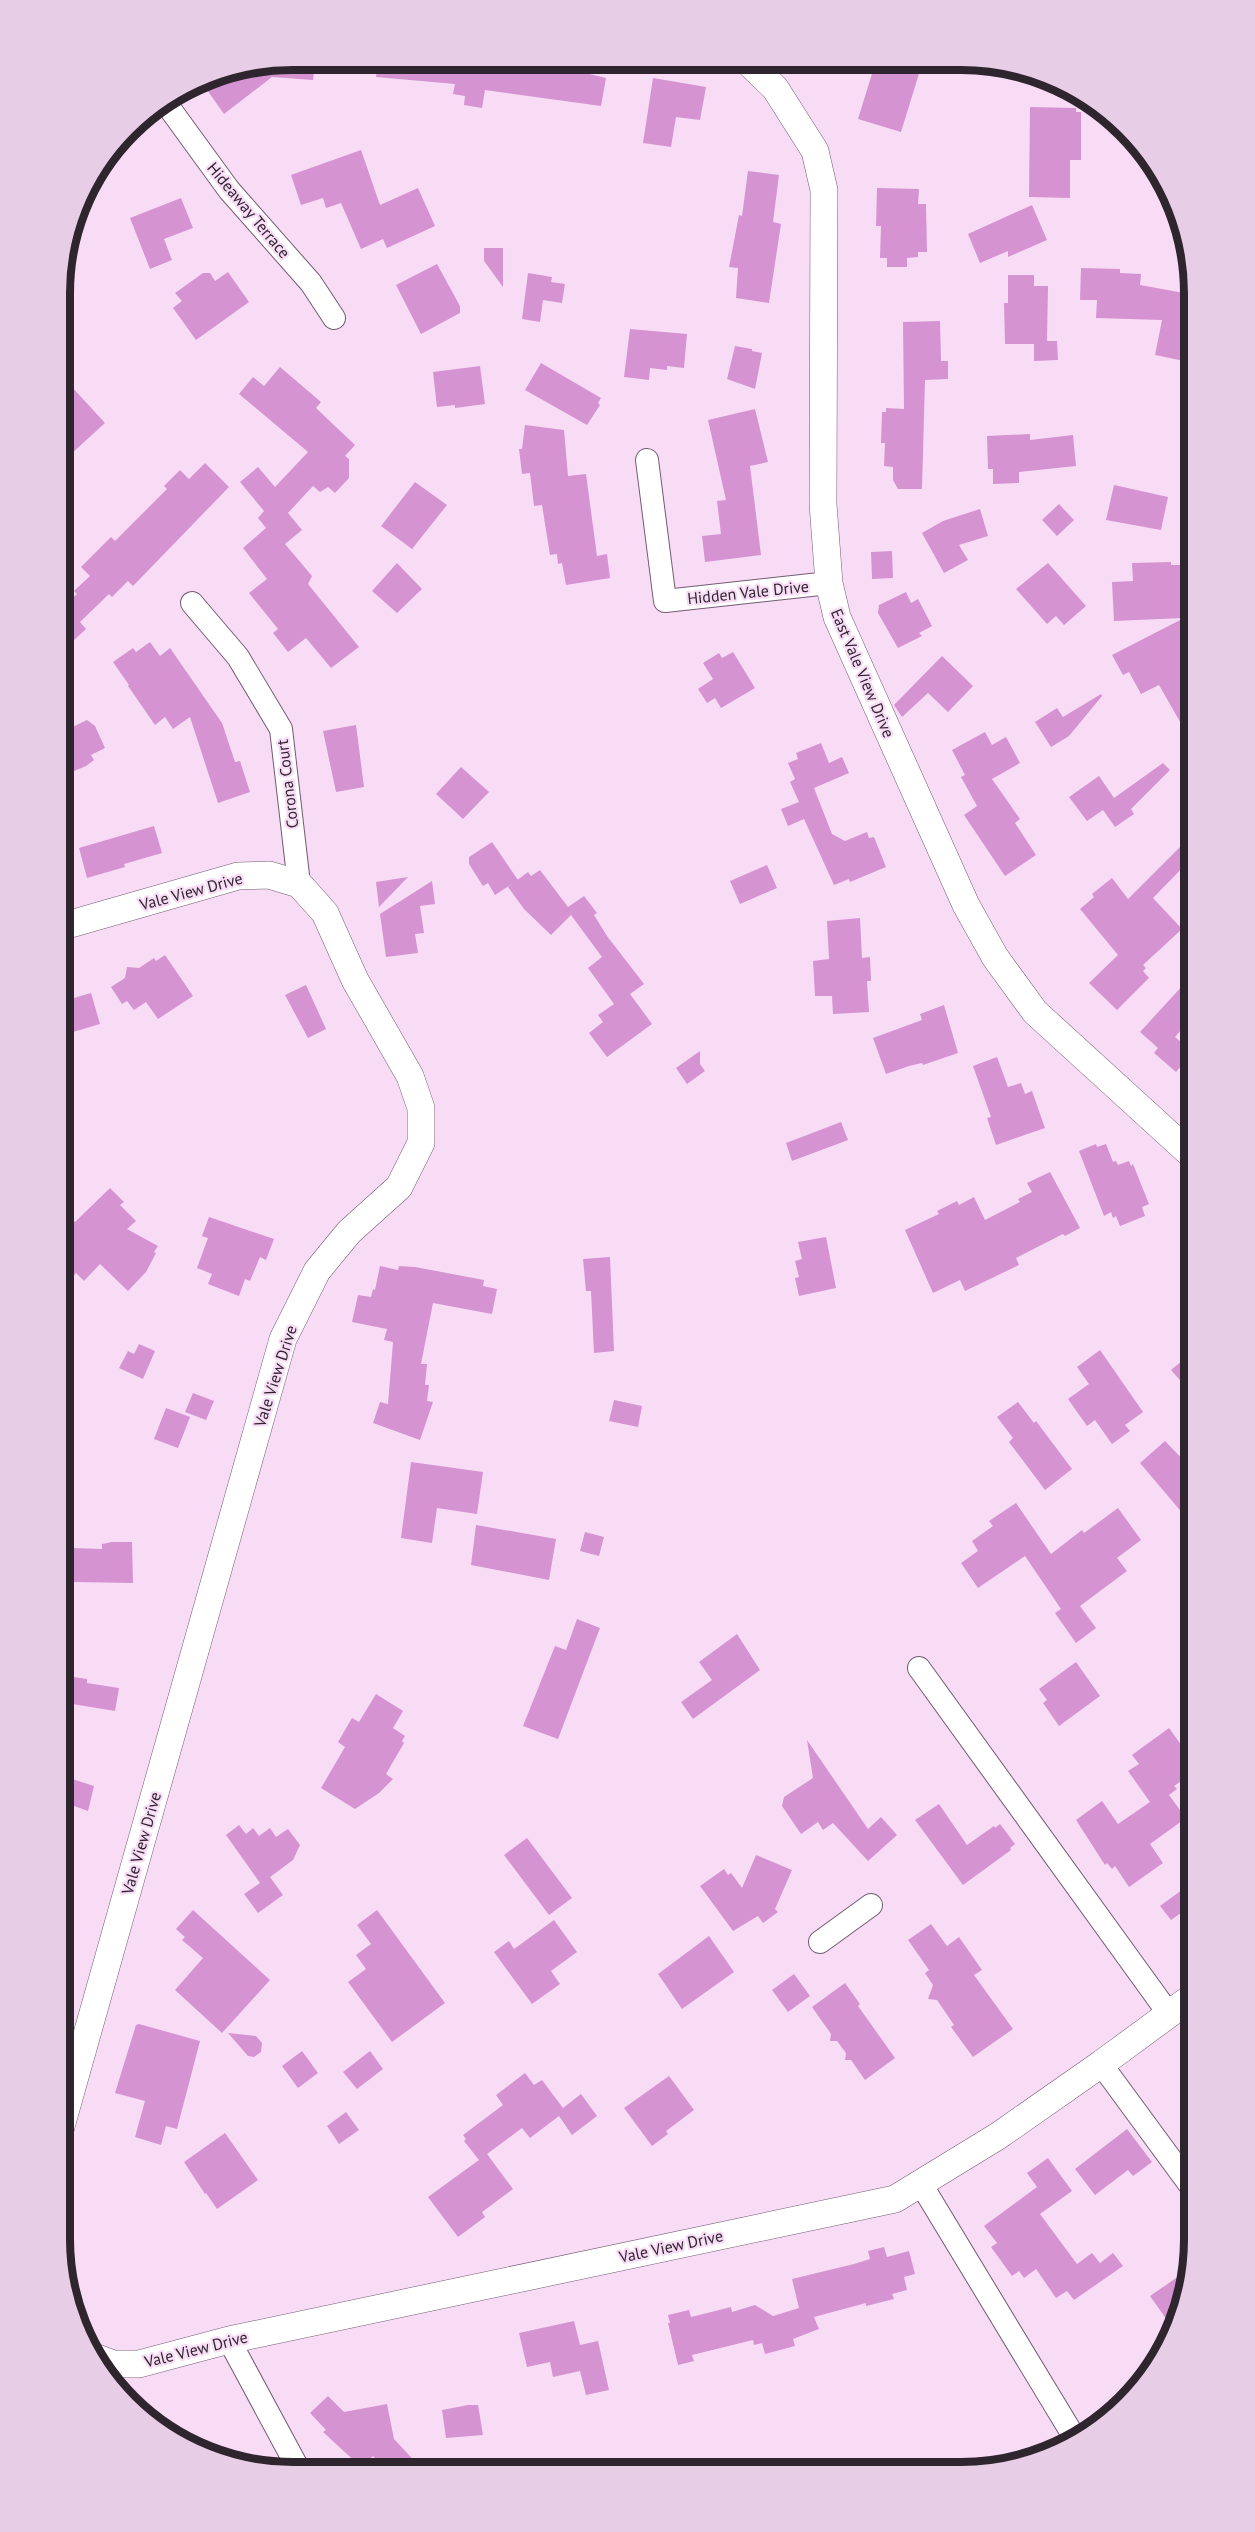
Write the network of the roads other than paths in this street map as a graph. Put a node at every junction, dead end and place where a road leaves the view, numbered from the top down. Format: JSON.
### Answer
{"nodes":[{"id":1,"x":757,"y":70,"type":"edge"},
{"id":2,"x":170,"y":108,"type":"edge"},
{"id":3,"x":334,"y":318,"type":"dead end"},
{"id":4,"x":647,"y":460,"type":"dead end"},
{"id":5,"x":829,"y":583,"type":"junction"},
{"id":6,"x":192,"y":603,"type":"dead end"},
{"id":7,"x":299,"y":884,"type":"junction"},
{"id":8,"x":70,"y":924,"type":"edge"},
{"id":9,"x":1184,"y":1148,"type":"edge"},
{"id":10,"x":919,"y":1668,"type":"dead end"},
{"id":11,"x":871,"y":1905,"type":"dead end"},
{"id":12,"x":820,"y":1942,"type":"dead end"},
{"id":13,"x":1184,"y":2003,"type":"edge"},
{"id":14,"x":1169,"y":2014,"type":"junction"},
{"id":15,"x":1101,"y":2064,"type":"junction"},
{"id":16,"x":70,"y":2095,"type":"edge"},
{"id":17,"x":1184,"y":2177,"type":"edge"},
{"id":18,"x":921,"y":2184,"type":"junction"},
{"id":19,"x":229,"y":2340,"type":"junction"},
{"id":20,"x":108,"y":2362,"type":"edge"},
{"id":21,"x":1072,"y":2433,"type":"edge"},
{"id":22,"x":295,"y":2462,"type":"edge"}],
"edges":[{"from":1,"to":5,"type":"street","name":"East Vale View Drive"},
{"from":2,"to":3,"type":"street","name":"Hideaway Terrace"},
{"from":4,"to":5,"type":"street","name":"Hidden Vale Drive"},
{"from":5,"to":9,"type":"street","name":"East Vale View Drive"},
{"from":6,"to":7,"type":"street","name":"Corona Court"},
{"from":7,"to":8,"type":"street","name":"Vale View Drive"},
{"from":7,"to":16,"type":"street","name":"Vale View Drive"},
{"from":10,"to":14,"type":"street"},
{"from":11,"to":12,"type":"street"},
{"from":13,"to":14,"type":"street","name":"Vale View Drive"},
{"from":14,"to":15,"type":"street","name":"Vale View Drive"},
{"from":15,"to":17,"type":"street"},
{"from":15,"to":18,"type":"street","name":"Vale View Drive"},
{"from":18,"to":19,"type":"street","name":"Vale View Drive"},
{"from":18,"to":21,"type":"street"},
{"from":19,"to":20,"type":"street","name":"Vale View Drive"},
{"from":19,"to":22,"type":"street"}]}
